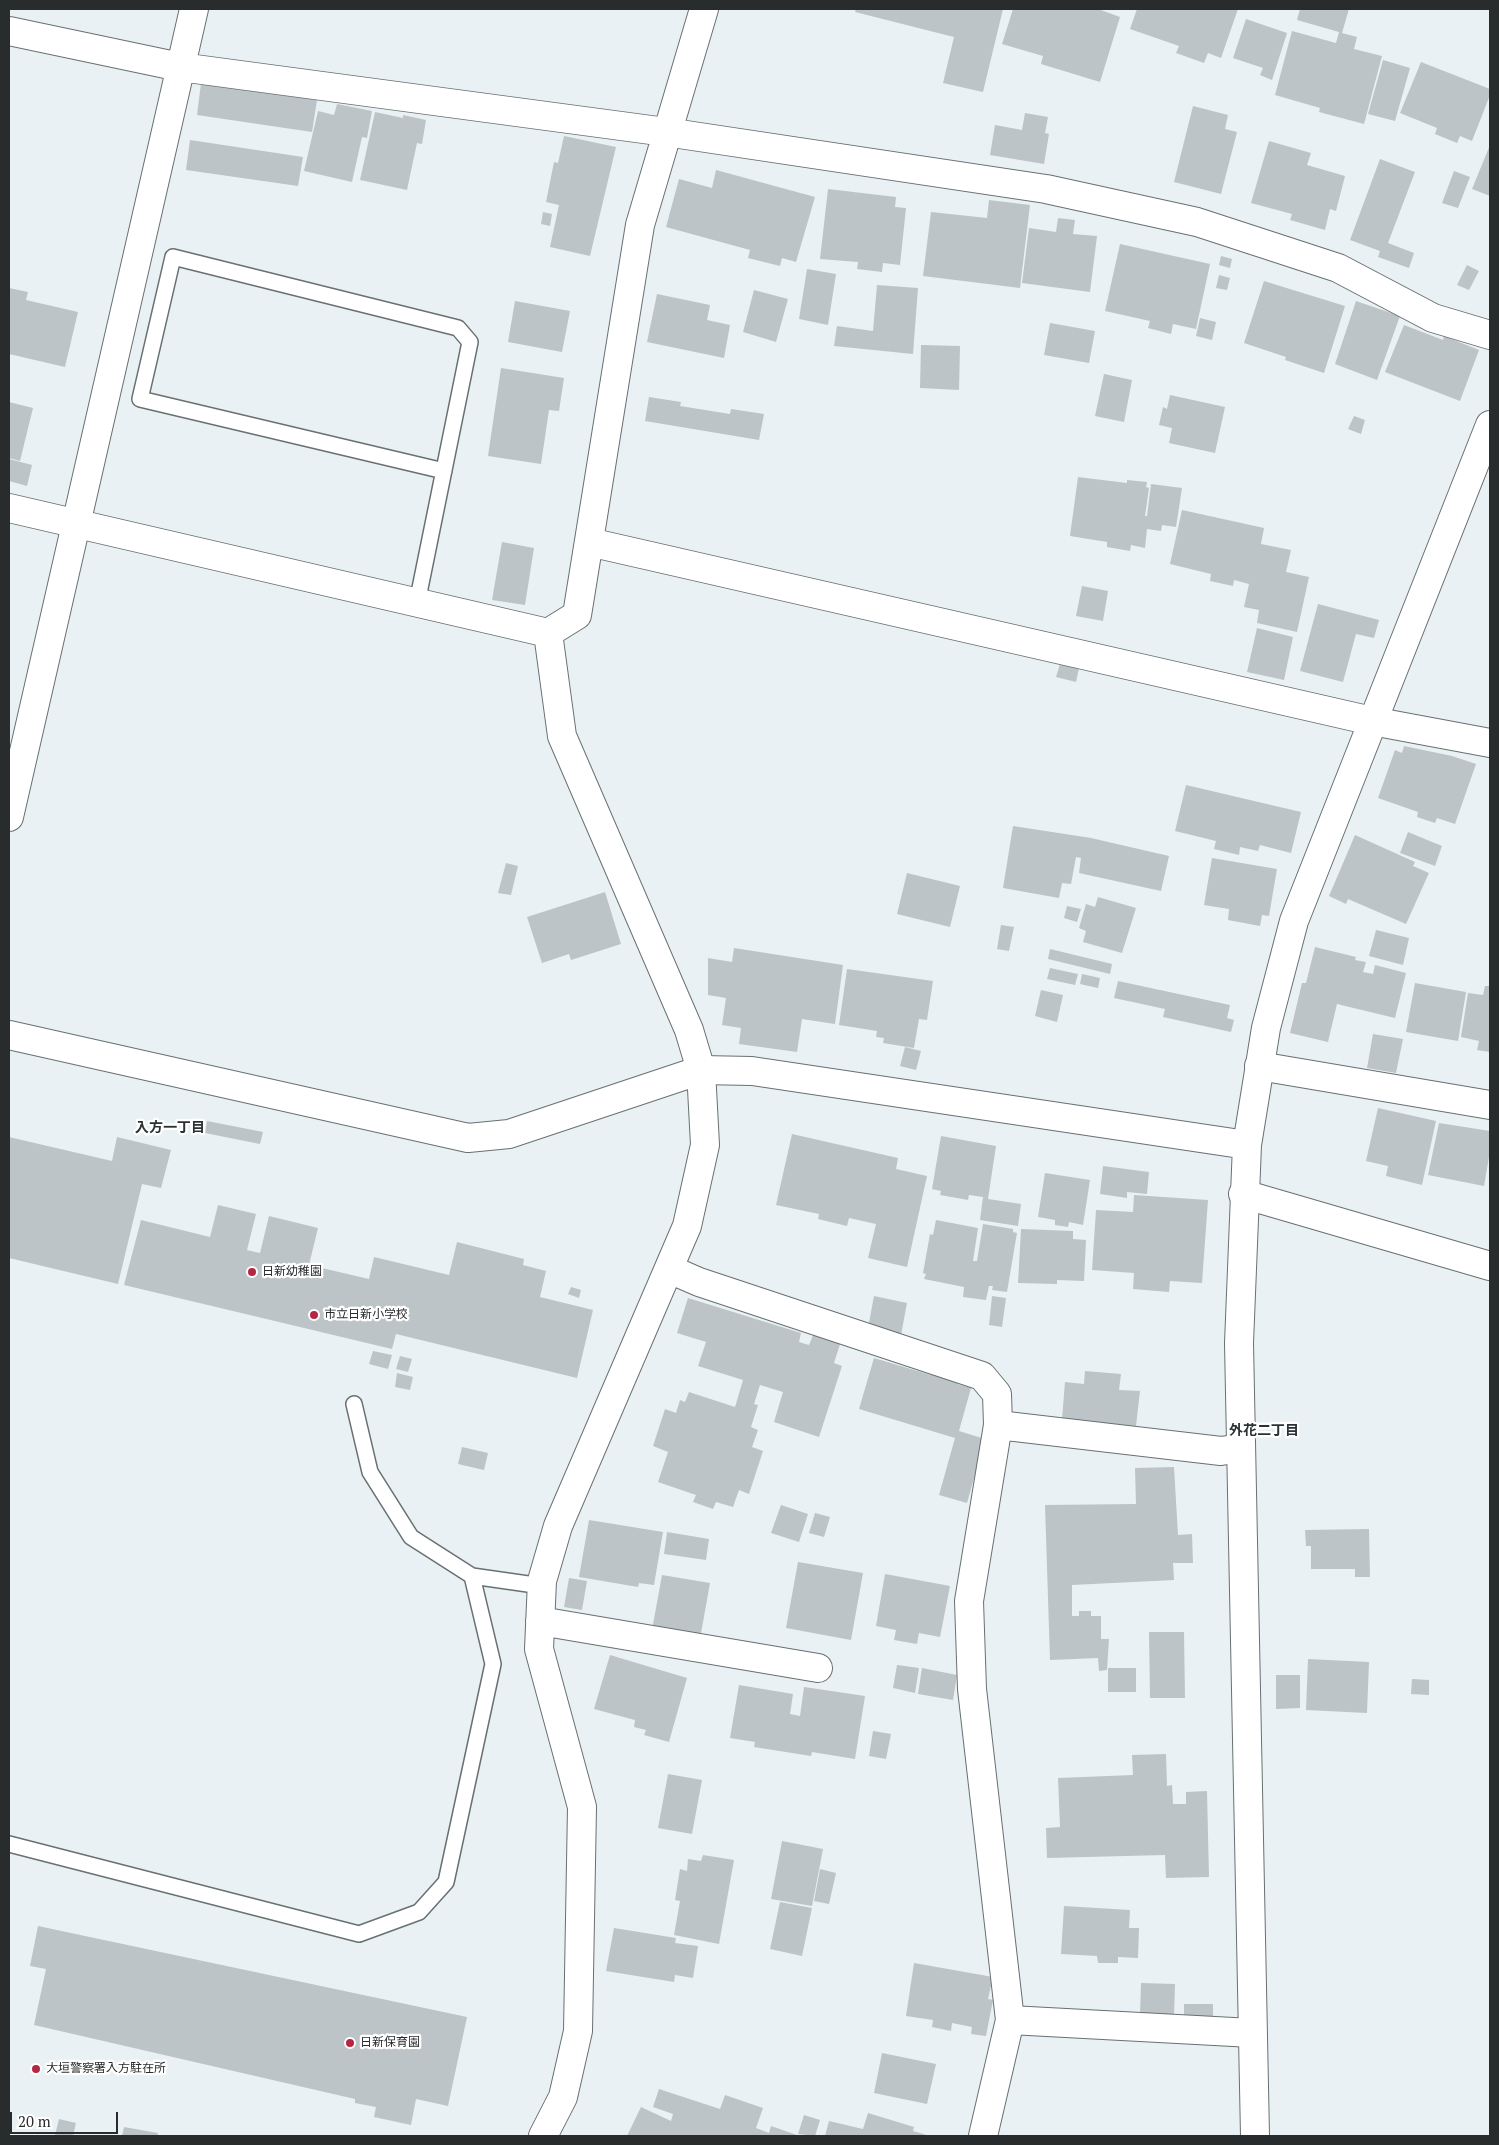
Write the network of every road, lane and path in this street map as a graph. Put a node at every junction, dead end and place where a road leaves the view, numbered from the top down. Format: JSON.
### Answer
{"nodes":[{"id":1,"x":194,"y":9,"type":"edge"},
{"id":2,"x":704,"y":9,"type":"edge"},
{"id":3,"x":9,"y":31,"type":"edge"},
{"id":4,"x":180,"y":67,"type":"junction"},
{"id":5,"x":666,"y":132,"type":"junction"},
{"id":6,"x":1490,"y":335,"type":"edge"},
{"id":7,"x":1490,"y":425,"type":"edge"},
{"id":8,"x":444,"y":471,"type":"junction"},
{"id":9,"x":9,"y":508,"type":"edge"},
{"id":10,"x":77,"y":523,"type":"junction"},
{"id":11,"x":589,"y":542,"type":"junction"},
{"id":12,"x":417,"y":603,"type":"junction"},
{"id":13,"x":548,"y":633,"type":"junction"},
{"id":14,"x":1372,"y":721,"type":"junction"},
{"id":15,"x":1490,"y":743,"type":"edge"},
{"id":16,"x":9,"y":817,"type":"edge"},
{"id":17,"x":9,"y":1034,"type":"edge"},
{"id":18,"x":1260,"y":1066,"type":"junction"},
{"id":19,"x":702,"y":1070,"type":"junction"},
{"id":20,"x":1490,"y":1105,"type":"edge"},
{"id":21,"x":1247,"y":1145,"type":"junction"},
{"id":22,"x":1243,"y":1194,"type":"junction"},
{"id":23,"x":1490,"y":1266,"type":"edge"},
{"id":24,"x":669,"y":1269,"type":"junction"},
{"id":25,"x":354,"y":1404,"type":"dead end"},
{"id":26,"x":998,"y":1425,"type":"junction"},
{"id":27,"x":1241,"y":1448,"type":"junction"},
{"id":28,"x":472,"y":1576,"type":"junction"},
{"id":29,"x":542,"y":1586,"type":"junction"},
{"id":30,"x":540,"y":1621,"type":"junction"},
{"id":31,"x":818,"y":1668,"type":"dead end"},
{"id":32,"x":9,"y":1844,"type":"edge"},
{"id":33,"x":1010,"y":2020,"type":"junction"},
{"id":34,"x":1252,"y":2033,"type":"junction"},
{"id":35,"x":543,"y":2136,"type":"edge"},
{"id":36,"x":983,"y":2136,"type":"edge"},
{"id":37,"x":1255,"y":2136,"type":"edge"}],
"edges":[{"from":1,"to":4,"type":"street"},
{"from":2,"to":5,"type":"street"},
{"from":3,"to":4,"type":"street"},
{"from":4,"to":5,"type":"street"},
{"from":4,"to":10,"type":"street"},
{"from":5,"to":6,"type":"street"},
{"from":5,"to":11,"type":"street"},
{"from":7,"to":14,"type":"street"},
{"from":8,"to":8,"type":"lane"},
{"from":8,"to":12,"type":"lane"},
{"from":9,"to":10,"type":"street"},
{"from":10,"to":12,"type":"street"},
{"from":10,"to":16,"type":"street"},
{"from":11,"to":13,"type":"street"},
{"from":11,"to":14,"type":"street"},
{"from":12,"to":13,"type":"street"},
{"from":13,"to":19,"type":"street"},
{"from":14,"to":15,"type":"street"},
{"from":14,"to":18,"type":"street"},
{"from":17,"to":19,"type":"street"},
{"from":18,"to":20,"type":"street"},
{"from":18,"to":21,"type":"street"},
{"from":19,"to":21,"type":"street"},
{"from":19,"to":24,"type":"street"},
{"from":21,"to":22,"type":"street"},
{"from":22,"to":23,"type":"street"},
{"from":22,"to":27,"type":"street"},
{"from":24,"to":26,"type":"street"},
{"from":24,"to":29,"type":"street"},
{"from":25,"to":28,"type":"lane"},
{"from":26,"to":27,"type":"street"},
{"from":26,"to":33,"type":"street"},
{"from":27,"to":34,"type":"street"},
{"from":28,"to":29,"type":"lane"},
{"from":28,"to":32,"type":"lane"},
{"from":29,"to":30,"type":"street"},
{"from":30,"to":31,"type":"street"},
{"from":30,"to":35,"type":"street"},
{"from":33,"to":34,"type":"street"},
{"from":33,"to":36,"type":"street"},
{"from":34,"to":37,"type":"street"}]}
